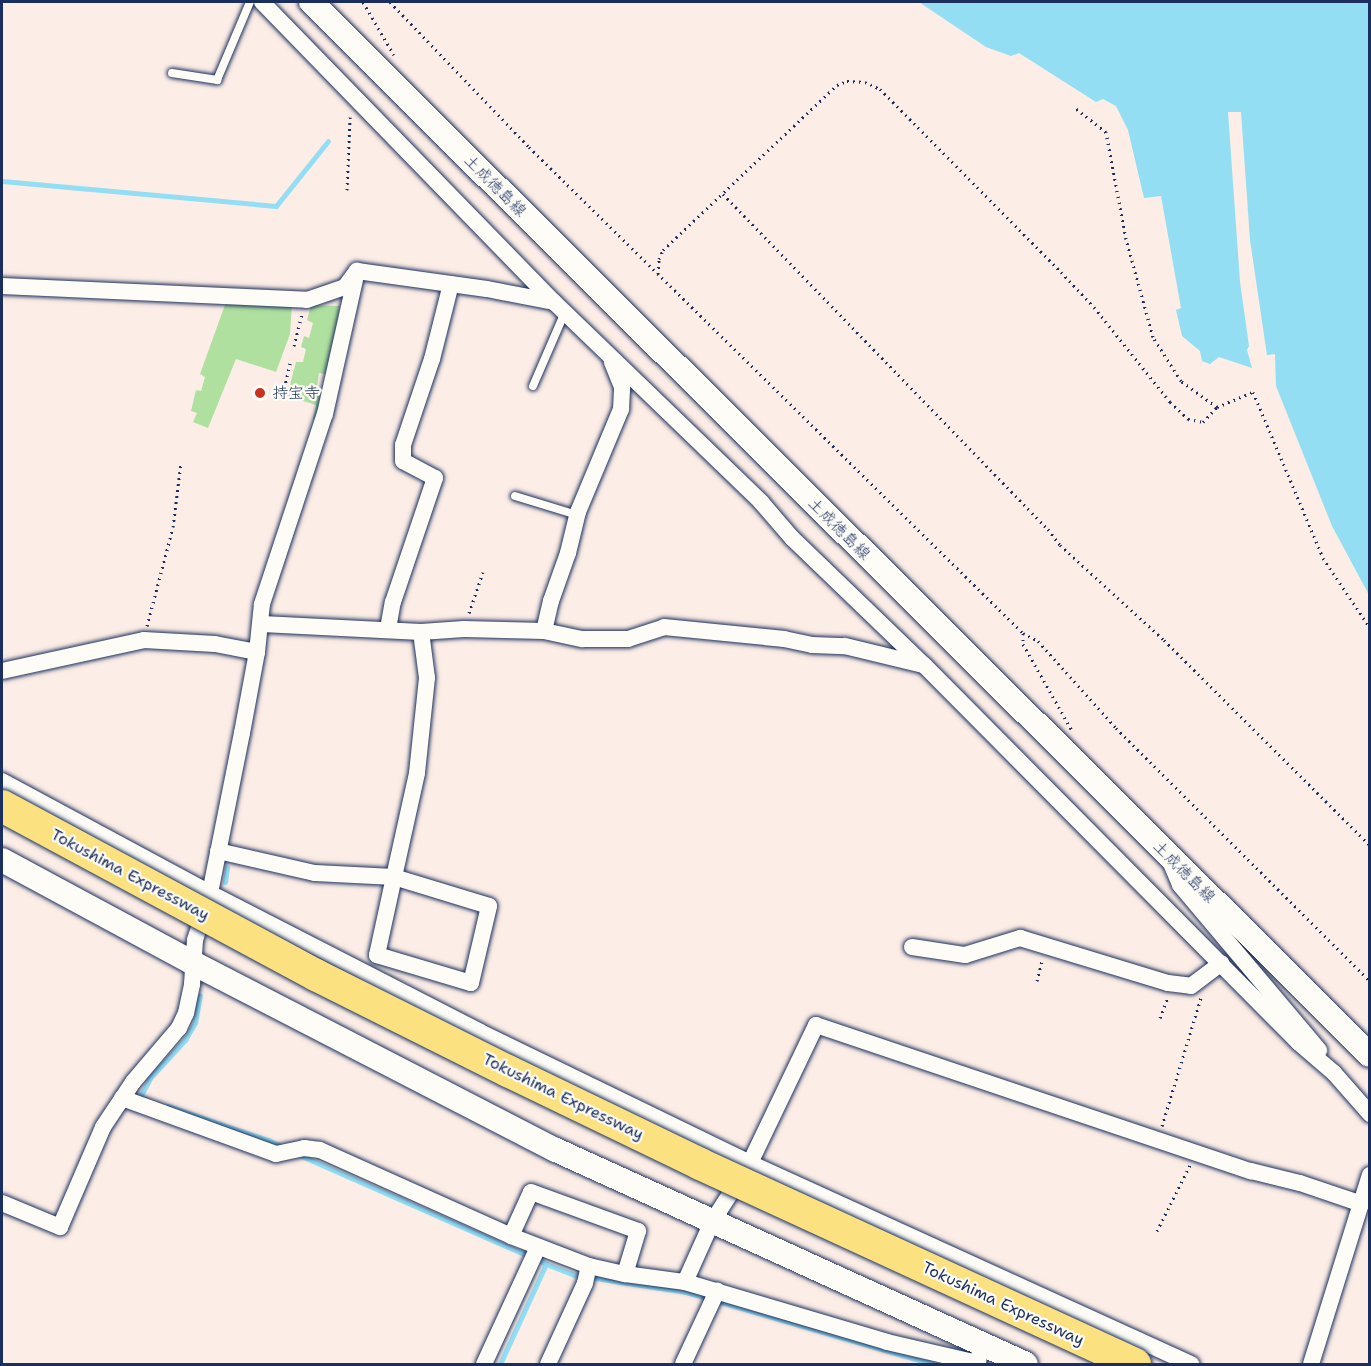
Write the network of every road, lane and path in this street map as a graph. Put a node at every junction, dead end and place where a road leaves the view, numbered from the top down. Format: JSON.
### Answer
{"nodes":[{"id":1,"x":250,"y":2,"type":"edge"},
{"id":2,"x":262,"y":2,"type":"edge"},
{"id":3,"x":311,"y":2,"type":"edge"},
{"id":4,"x":390,"y":2,"type":"edge"},
{"id":5,"x":172,"y":74,"type":"dead end"},
{"id":6,"x":1075,"y":108,"type":"dead end"},
{"id":7,"x":350,"y":114,"type":"dead end"},
{"id":8,"x":347,"y":190,"type":"dead end"},
{"id":9,"x":723,"y":194,"type":"junction"},
{"id":10,"x":357,"y":271,"type":"junction"},
{"id":11,"x":658,"y":274,"type":"junction"},
{"id":12,"x":451,"y":284,"type":"junction"},
{"id":13,"x":2,"y":286,"type":"edge"},
{"id":14,"x":559,"y":307,"type":"junction"},
{"id":15,"x":302,"y":312,"type":"dead end"},
{"id":16,"x":294,"y":346,"type":"dead end"},
{"id":17,"x":609,"y":356,"type":"junction"},
{"id":18,"x":291,"y":360,"type":"dead end"},
{"id":19,"x":533,"y":386,"type":"dead end"},
{"id":20,"x":283,"y":394,"type":"dead end"},
{"id":21,"x":1217,"y":408,"type":"junction"},
{"id":22,"x":181,"y":463,"type":"dead end"},
{"id":23,"x":515,"y":496,"type":"dead end"},
{"id":24,"x":578,"y":515,"type":"junction"},
{"id":25,"x":483,"y":572,"type":"dead end"},
{"id":26,"x":261,"y":624,"type":"junction"},
{"id":27,"x":1370,"y":628,"type":"edge"},
{"id":28,"x":388,"y":629,"type":"junction"},
{"id":29,"x":464,"y":629,"type":"junction"},
{"id":30,"x":544,"y":631,"type":"junction"},
{"id":31,"x":420,"y":632,"type":"junction"},
{"id":32,"x":1023,"y":633,"type":"junction"},
{"id":33,"x":144,"y":640,"type":"junction"},
{"id":34,"x":257,"y":652,"type":"junction"},
{"id":35,"x":924,"y":665,"type":"junction"},
{"id":36,"x":2,"y":671,"type":"edge"},
{"id":37,"x":1074,"y":733,"type":"dead end"},
{"id":38,"x":2,"y":781,"type":"edge"},
{"id":39,"x":2,"y":806,"type":"edge"},
{"id":40,"x":1370,"y":845,"type":"edge"},
{"id":41,"x":218,"y":851,"type":"junction"},
{"id":42,"x":1167,"y":855,"type":"junction"},
{"id":43,"x":2,"y":860,"type":"edge"},
{"id":44,"x":394,"y":877,"type":"junction"},
{"id":45,"x":210,"y":893,"type":"junction"},
{"id":46,"x":912,"y":947,"type":"dead end"},
{"id":47,"x":193,"y":963,"type":"junction"},
{"id":48,"x":1217,"y":966,"type":"junction"},
{"id":49,"x":1370,"y":981,"type":"edge"},
{"id":50,"x":1370,"y":1055,"type":"edge"},
{"id":51,"x":1334,"y":1073,"type":"junction"},
{"id":52,"x":122,"y":1098,"type":"junction"},
{"id":53,"x":1370,"y":1114,"type":"edge"},
{"id":54,"x":1157,"y":1139,"type":"junction"},
{"id":55,"x":1198,"y":1153,"type":"junction"},
{"id":56,"x":750,"y":1163,"type":"junction"},
{"id":57,"x":1370,"y":1175,"type":"edge"},
{"id":58,"x":2,"y":1203,"type":"edge"},
{"id":59,"x":1362,"y":1204,"type":"junction"},
{"id":60,"x":712,"y":1222,"type":"junction"},
{"id":61,"x":1157,"y":1230,"type":"dead end"},
{"id":62,"x":512,"y":1236,"type":"junction"},
{"id":63,"x":535,"y":1255,"type":"junction"},
{"id":64,"x":587,"y":1274,"type":"junction"},
{"id":65,"x":625,"y":1274,"type":"junction"},
{"id":66,"x":685,"y":1282,"type":"junction"},
{"id":67,"x":714,"y":1297,"type":"junction"},
{"id":68,"x":979,"y":1357,"type":"edge"},
{"id":69,"x":484,"y":1365,"type":"edge"},
{"id":70,"x":548,"y":1365,"type":"edge"},
{"id":71,"x":683,"y":1365,"type":"edge"},
{"id":72,"x":1026,"y":1365,"type":"edge"},
{"id":73,"x":1135,"y":1365,"type":"edge"},
{"id":74,"x":1191,"y":1365,"type":"edge"},
{"id":75,"x":1311,"y":1365,"type":"edge"}],
"edges":[{"from":1,"to":5,"type":"lane"},
{"from":2,"to":14,"type":"street"},
{"from":3,"to":42,"type":"main road","name":"土成徳島線"},
{"from":4,"to":11,"type":"path"},
{"from":6,"to":21,"type":"path"},
{"from":7,"to":8,"type":"path"},
{"from":9,"to":11,"type":"path"},
{"from":9,"to":21,"type":"path"},
{"from":9,"to":40,"type":"path"},
{"from":10,"to":12,"type":"street"},
{"from":10,"to":13,"type":"street"},
{"from":10,"to":26,"type":"street"},
{"from":11,"to":32,"type":"path"},
{"from":12,"to":14,"type":"street"},
{"from":12,"to":28,"type":"street"},
{"from":14,"to":17,"type":"street"},
{"from":14,"to":19,"type":"lane"},
{"from":15,"to":16,"type":"path"},
{"from":17,"to":24,"type":"street"},
{"from":17,"to":35,"type":"street"},
{"from":18,"to":20,"type":"path"},
{"from":21,"to":27,"type":"path"},
{"from":22,"to":33,"type":"path"},
{"from":23,"to":24,"type":"lane"},
{"from":24,"to":30,"type":"street"},
{"from":25,"to":29,"type":"path"},
{"from":26,"to":28,"type":"street"},
{"from":26,"to":34,"type":"street"},
{"from":28,"to":31,"type":"street"},
{"from":29,"to":30,"type":"street"},
{"from":29,"to":31,"type":"street"},
{"from":30,"to":35,"type":"street"},
{"from":31,"to":44,"type":"street"},
{"from":32,"to":37,"type":"path"},
{"from":32,"to":49,"type":"path"},
{"from":33,"to":34,"type":"street"},
{"from":33,"to":36,"type":"street"},
{"from":34,"to":41,"type":"street"},
{"from":35,"to":48,"type":"street"},
{"from":38,"to":45,"type":"street"},
{"from":39,"to":73,"type":"highway","name":"Tokushima Expressway","bridge":true},
{"from":41,"to":44,"type":"street"},
{"from":41,"to":45,"type":"street"},
{"from":42,"to":50,"type":"main road","name":"土成徳島線"},
{"from":42,"to":51,"type":"street"},
{"from":43,"to":47,"type":"main road"},
{"from":44,"to":44,"type":"street"},
{"from":45,"to":47,"type":"street"},
{"from":45,"to":56,"type":"street"},
{"from":46,"to":48,"type":"street"},
{"from":47,"to":52,"type":"street"},
{"from":47,"to":60,"type":"main road"},
{"from":48,"to":51,"type":"street"},
{"from":48,"to":54,"type":"path"},
{"from":51,"to":53,"type":"street"},
{"from":52,"to":58,"type":"street"},
{"from":52,"to":62,"type":"street"},
{"from":54,"to":55,"type":"street"},
{"from":54,"to":56,"type":"street"},
{"from":55,"to":59,"type":"street"},
{"from":55,"to":61,"type":"path"},
{"from":56,"to":60,"type":"street"},
{"from":56,"to":74,"type":"street"},
{"from":57,"to":59,"type":"street"},
{"from":59,"to":75,"type":"street"},
{"from":60,"to":66,"type":"street"},
{"from":60,"to":68,"type":"main road"},
{"from":62,"to":63,"type":"street"},
{"from":62,"to":65,"type":"street"},
{"from":63,"to":64,"type":"street"},
{"from":63,"to":69,"type":"street"},
{"from":64,"to":65,"type":"street"},
{"from":64,"to":70,"type":"street"},
{"from":65,"to":66,"type":"street"},
{"from":66,"to":67,"type":"street"},
{"from":67,"to":68,"type":"street"},
{"from":67,"to":71,"type":"street"},
{"from":68,"to":72,"type":"main road"}]}
